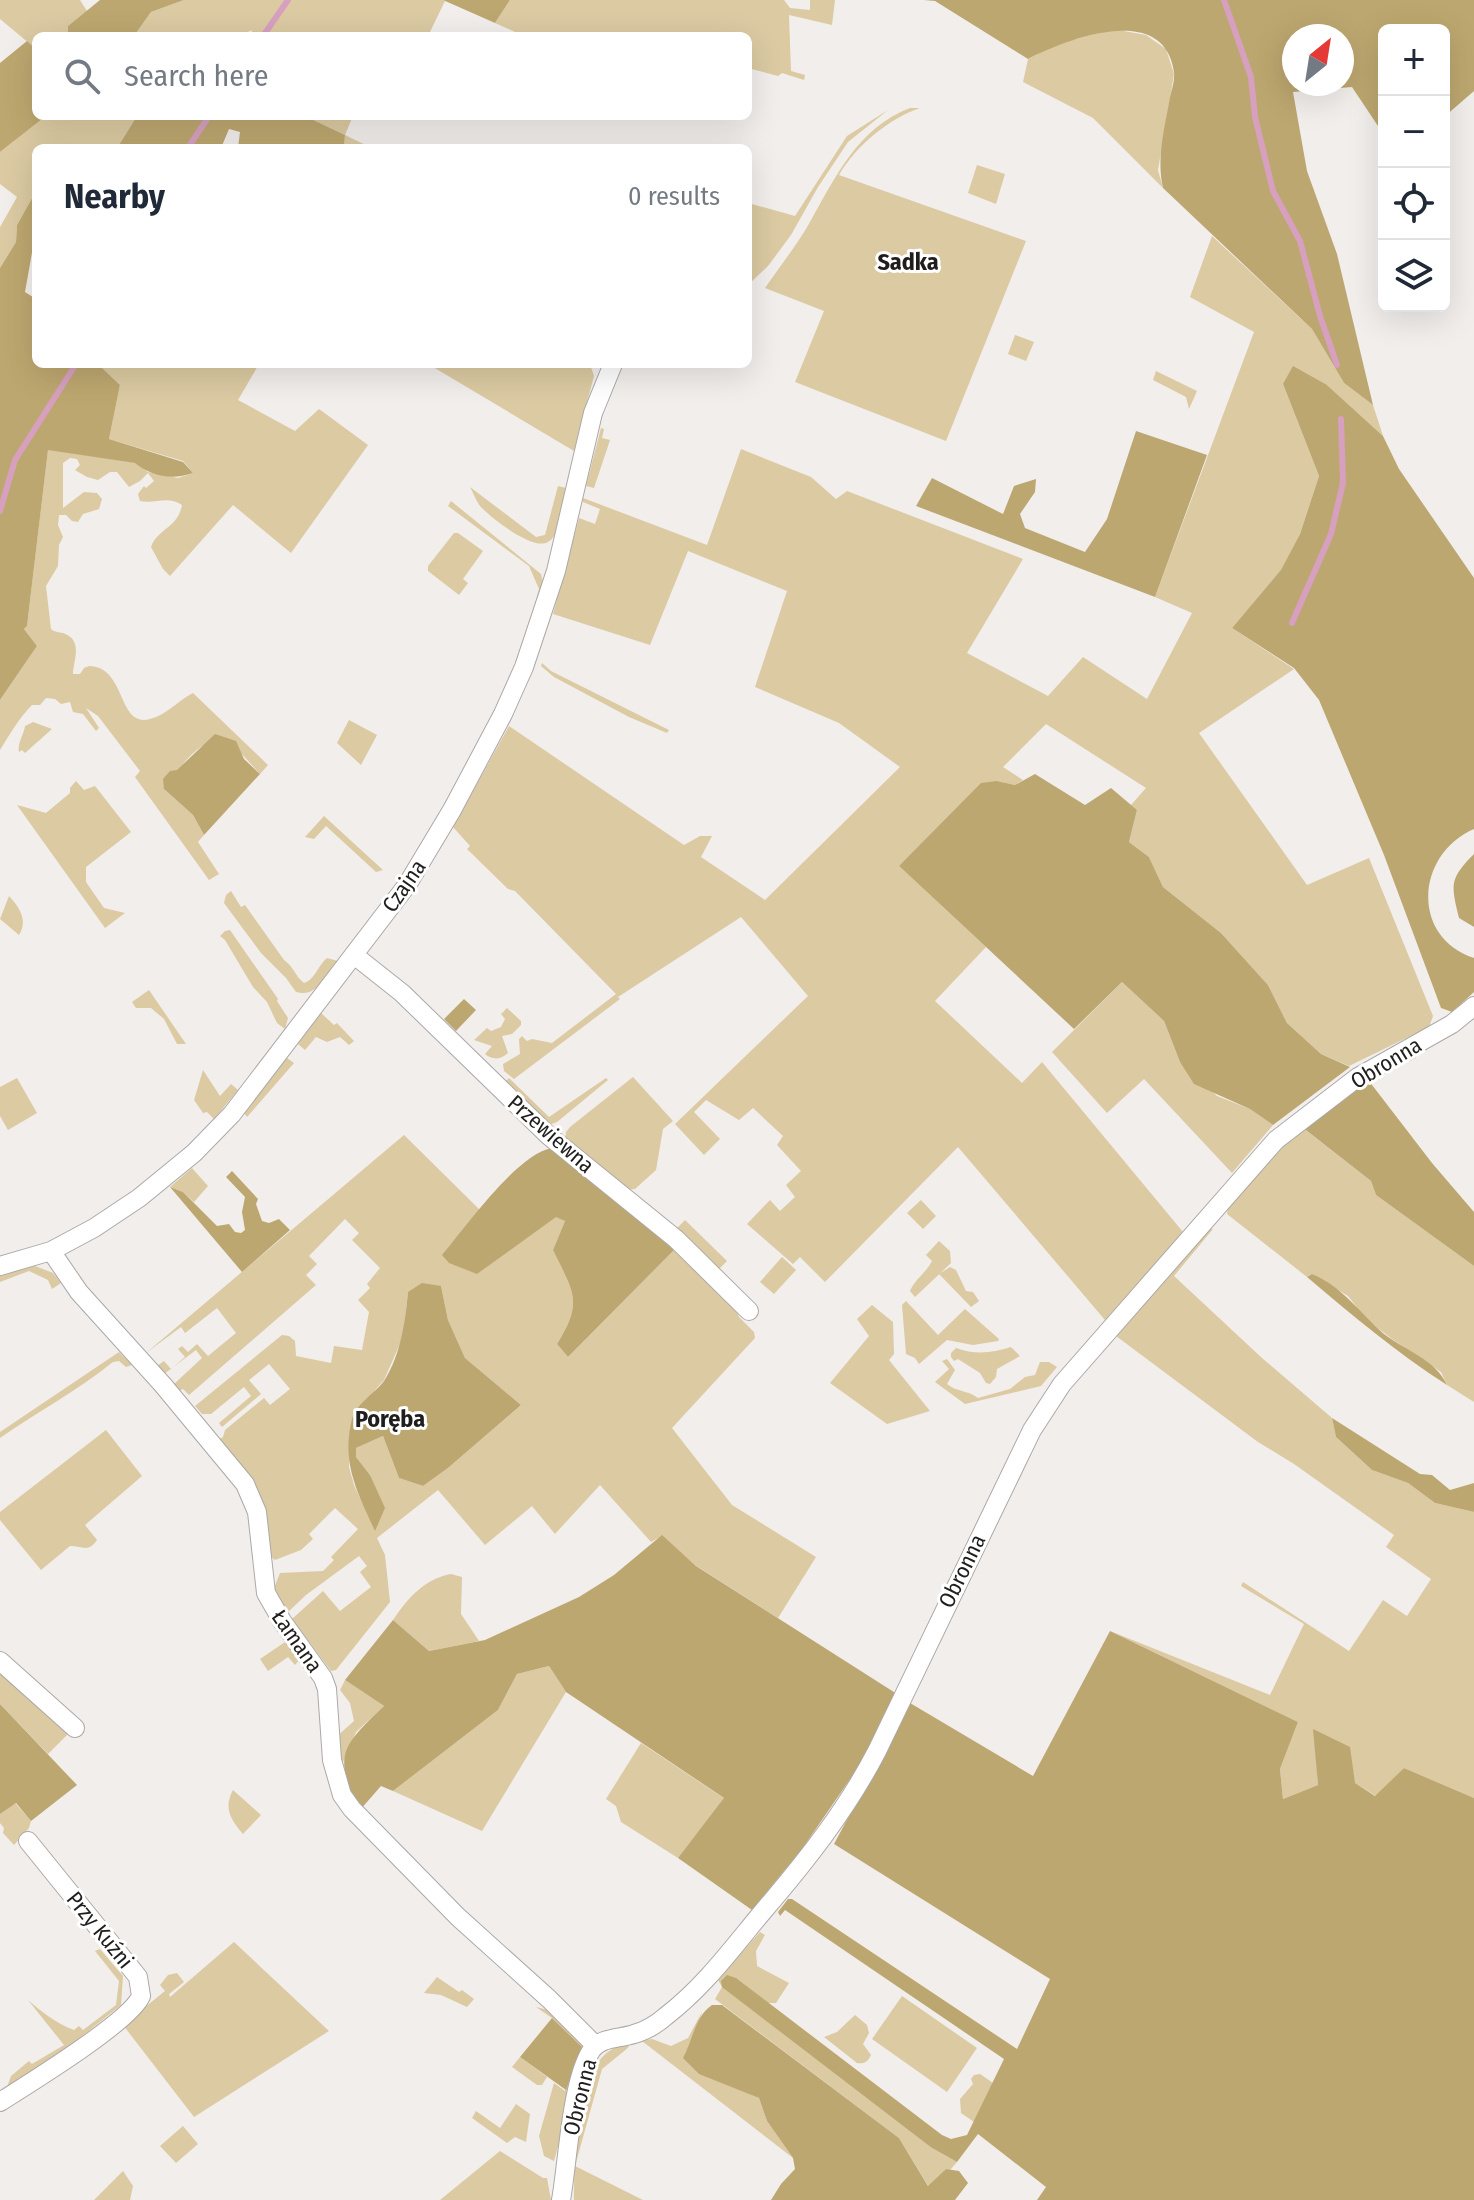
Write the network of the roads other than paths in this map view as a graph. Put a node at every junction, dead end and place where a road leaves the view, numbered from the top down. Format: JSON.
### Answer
{"nodes":[{"id":1,"x":611,"y":368,"type":"edge"},
{"id":2,"x":354,"y":955,"type":"junction"},
{"id":3,"x":1474,"y":1006,"type":"edge"},
{"id":4,"x":51,"y":1251,"type":"junction"},
{"id":5,"x":0,"y":1266,"type":"edge"},
{"id":6,"x":749,"y":1311,"type":"dead end"},
{"id":7,"x":0,"y":1661,"type":"edge"},
{"id":8,"x":75,"y":1728,"type":"dead end"},
{"id":9,"x":28,"y":1841,"type":"dead end"},
{"id":10,"x":595,"y":2045,"type":"junction"},
{"id":11,"x":0,"y":2102,"type":"edge"},
{"id":12,"x":561,"y":2200,"type":"edge"}],
"edges":[{"from":1,"to":2,"type":"street","name":"Czajna"},
{"from":2,"to":4,"type":"street","name":"Czajna"},
{"from":2,"to":6,"type":"street","name":"Przewiewna"},
{"from":3,"to":10,"type":"street","name":"Obronna"},
{"from":4,"to":5,"type":"street","name":"Czajna"},
{"from":4,"to":10,"type":"street","name":"Łamana"},
{"from":7,"to":8,"type":"street"},
{"from":9,"to":11,"type":"street","name":"Przy Kuźni"},
{"from":10,"to":12,"type":"street","name":"Obronna"}]}
